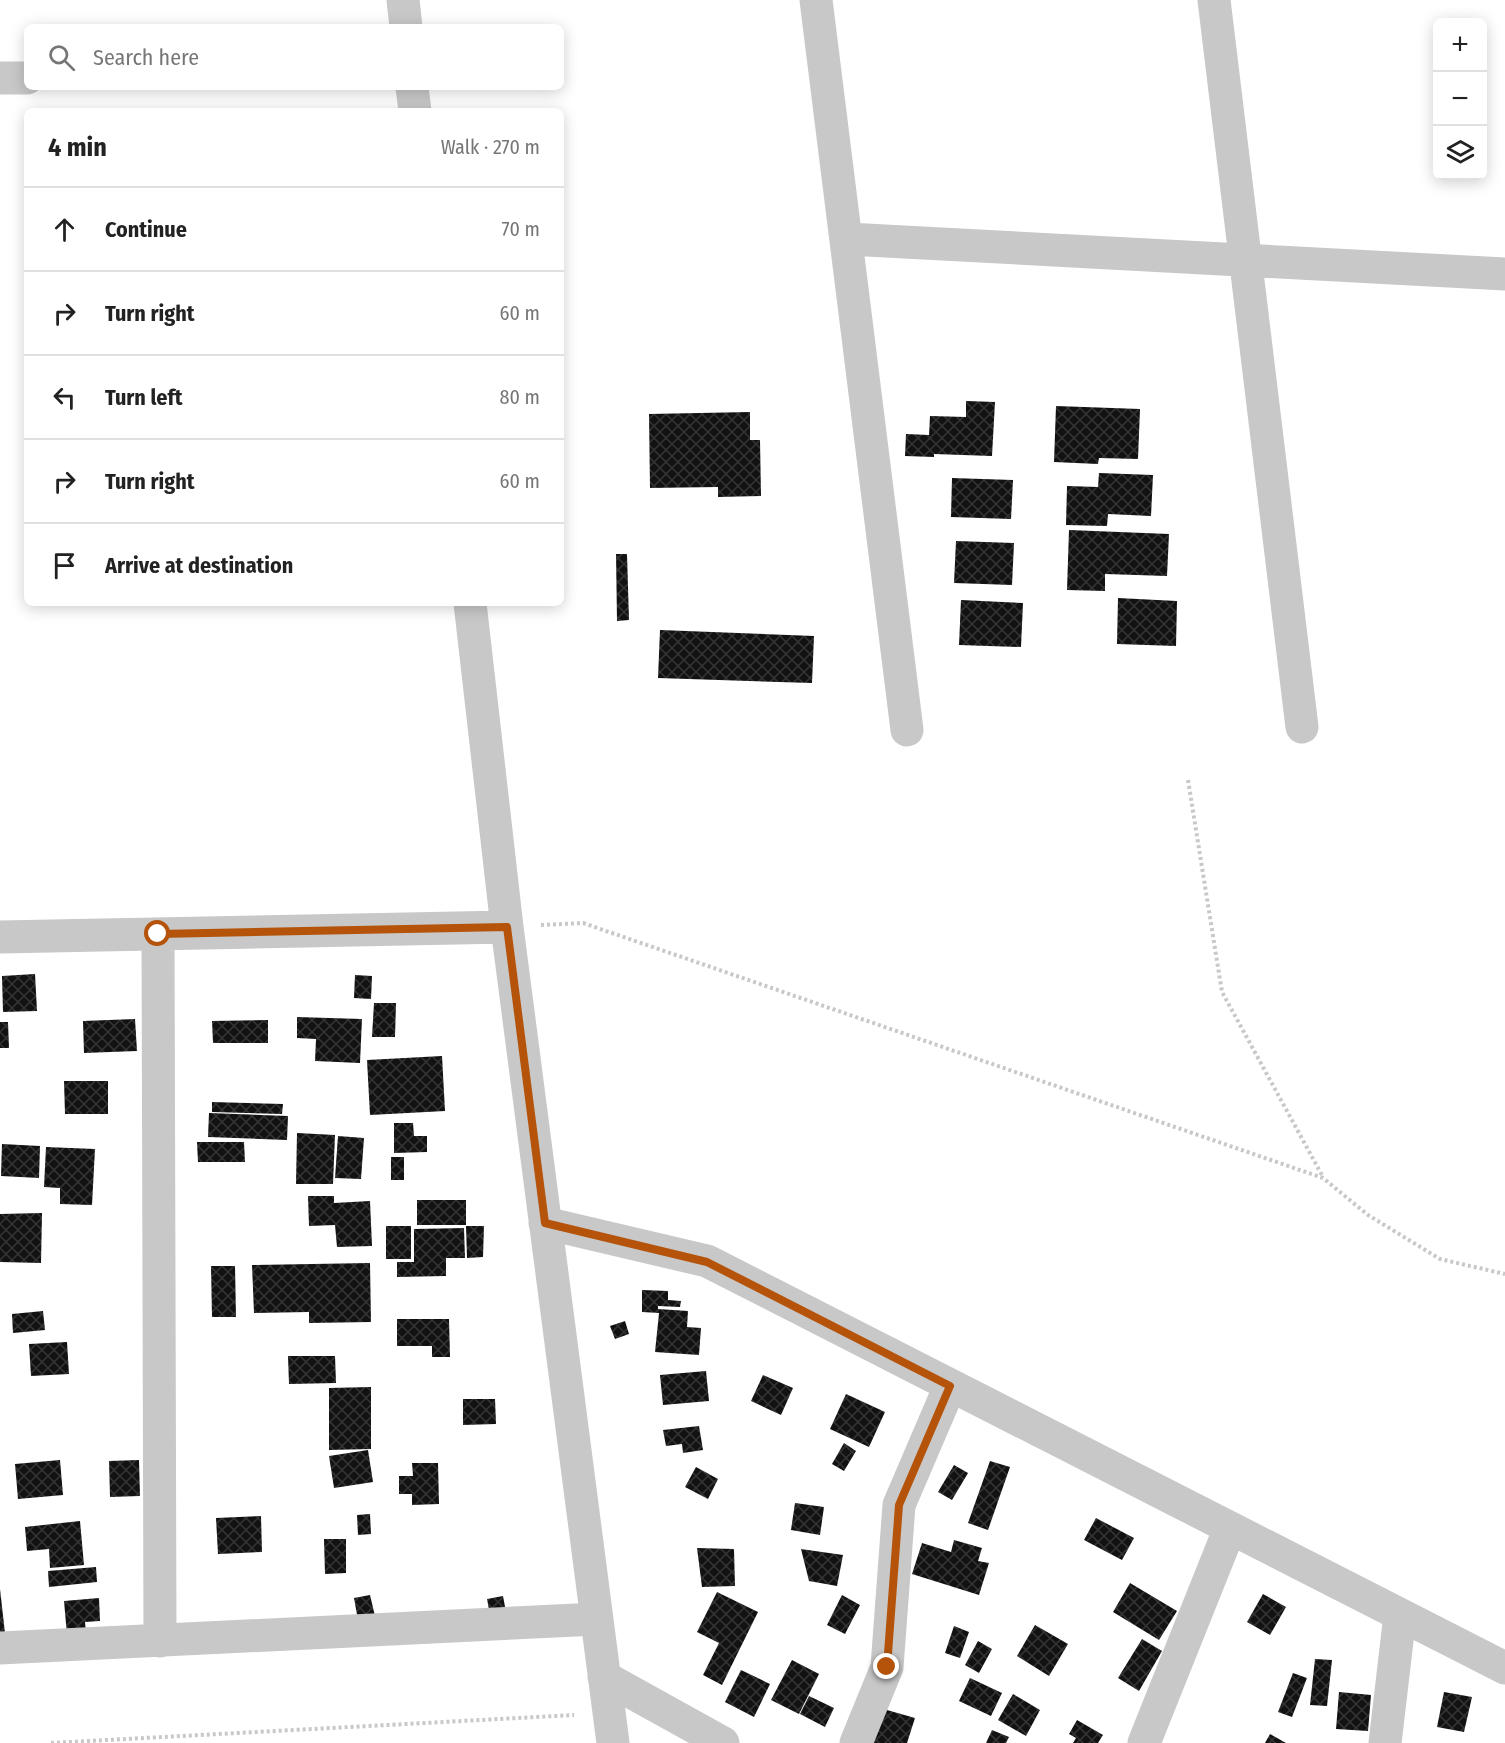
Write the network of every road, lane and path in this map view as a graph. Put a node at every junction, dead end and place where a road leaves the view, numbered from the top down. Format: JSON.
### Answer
{"nodes":[{"id":1,"x":403,"y":0,"type":"edge"},
{"id":2,"x":816,"y":0,"type":"edge"},
{"id":3,"x":1214,"y":0,"type":"edge"},
{"id":4,"x":406,"y":24,"type":"edge"},
{"id":5,"x":0,"y":78,"type":"edge"},
{"id":6,"x":24,"y":78,"type":"edge"},
{"id":7,"x":412,"y":90,"type":"edge"},
{"id":8,"x":415,"y":108,"type":"edge"},
{"id":9,"x":847,"y":239,"type":"junction"},
{"id":10,"x":1246,"y":260,"type":"junction"},
{"id":11,"x":1505,"y":274,"type":"edge"},
{"id":12,"x":470,"y":606,"type":"edge"},
{"id":13,"x":1302,"y":727,"type":"dead end"},
{"id":14,"x":907,"y":730,"type":"dead end"},
{"id":15,"x":1188,"y":780,"type":"dead end"},
{"id":16,"x":507,"y":927,"type":"junction"},
{"id":17,"x":158,"y":934,"type":"junction"},
{"id":18,"x":0,"y":938,"type":"edge"},
{"id":19,"x":1323,"y":1178,"type":"junction"},
{"id":20,"x":545,"y":1223,"type":"junction"},
{"id":21,"x":1505,"y":1274,"type":"edge"},
{"id":22,"x":950,"y":1386,"type":"junction"},
{"id":23,"x":1230,"y":1528,"type":"junction"},
{"id":24,"x":1400,"y":1615,"type":"junction"},
{"id":25,"x":597,"y":1619,"type":"junction"},
{"id":26,"x":160,"y":1641,"type":"junction"},
{"id":27,"x":0,"y":1648,"type":"edge"},
{"id":28,"x":1505,"y":1668,"type":"edge"},
{"id":29,"x":604,"y":1677,"type":"junction"},
{"id":30,"x":611,"y":1728,"type":"edge"},
{"id":31,"x":51,"y":1743,"type":"edge"},
{"id":32,"x":723,"y":1743,"type":"edge"},
{"id":33,"x":856,"y":1743,"type":"edge"},
{"id":34,"x":1144,"y":1743,"type":"edge"},
{"id":35,"x":1385,"y":1743,"type":"edge"}],
"edges":[{"from":1,"to":4,"type":"street"},
{"from":2,"to":9,"type":"street"},
{"from":3,"to":10,"type":"street"},
{"from":5,"to":6,"type":"street"},
{"from":7,"to":8,"type":"street"},
{"from":9,"to":10,"type":"street"},
{"from":9,"to":14,"type":"street"},
{"from":10,"to":11,"type":"street"},
{"from":10,"to":13,"type":"street"},
{"from":12,"to":16,"type":"street"},
{"from":15,"to":19,"type":"path"},
{"from":16,"to":17,"type":"street"},
{"from":16,"to":19,"type":"path"},
{"from":16,"to":20,"type":"street"},
{"from":17,"to":18,"type":"street"},
{"from":17,"to":26,"type":"street"},
{"from":19,"to":21,"type":"path"},
{"from":20,"to":22,"type":"street"},
{"from":20,"to":25,"type":"street"},
{"from":22,"to":23,"type":"street"},
{"from":22,"to":33,"type":"street"},
{"from":23,"to":24,"type":"street"},
{"from":23,"to":34,"type":"street"},
{"from":24,"to":28,"type":"street"},
{"from":24,"to":35,"type":"street"},
{"from":25,"to":26,"type":"street"},
{"from":25,"to":29,"type":"street"},
{"from":26,"to":27,"type":"street"},
{"from":29,"to":30,"type":"street"},
{"from":29,"to":32,"type":"street"},
{"from":30,"to":31,"type":"path"}]}
